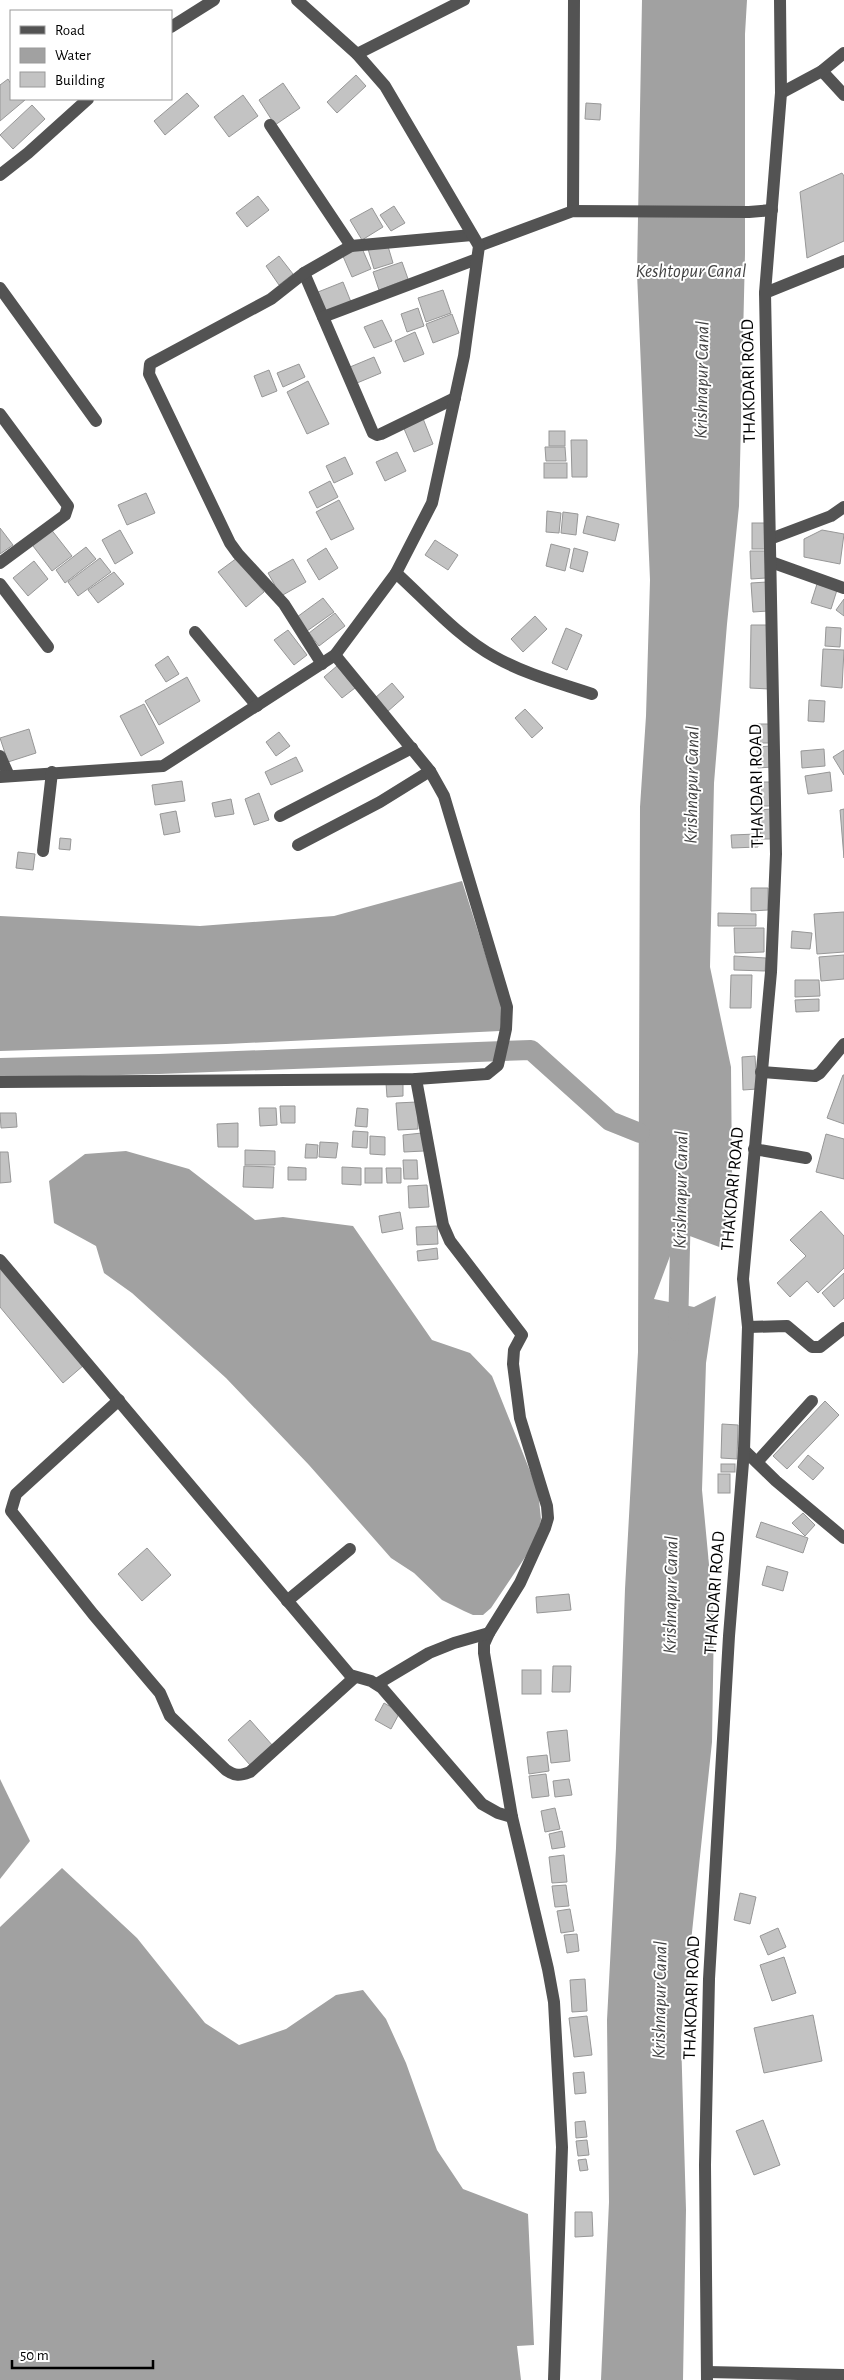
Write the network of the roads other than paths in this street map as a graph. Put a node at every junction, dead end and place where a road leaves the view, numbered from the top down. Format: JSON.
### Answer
{"nodes":[{"id":1,"x":214,"y":0,"type":"edge"},
{"id":2,"x":297,"y":0,"type":"edge"},
{"id":3,"x":464,"y":0,"type":"edge"},
{"id":4,"x":574,"y":0,"type":"edge"},
{"id":5,"x":780,"y":0,"type":"edge"},
{"id":6,"x":172,"y":26,"type":"edge"},
{"id":7,"x":844,"y":53,"type":"edge"},
{"id":8,"x":357,"y":54,"type":"junction"},
{"id":9,"x":822,"y":71,"type":"junction"},
{"id":10,"x":781,"y":93,"type":"junction"},
{"id":11,"x":844,"y":95,"type":"edge"},
{"id":12,"x":87,"y":100,"type":"edge"},
{"id":13,"x":270,"y":125,"type":"dead end"},
{"id":14,"x":0,"y":175,"type":"edge"},
{"id":15,"x":772,"y":210,"type":"junction"},
{"id":16,"x":573,"y":211,"type":"junction"},
{"id":17,"x":472,"y":235,"type":"junction"},
{"id":18,"x":351,"y":246,"type":"junction"},
{"id":19,"x":478,"y":253,"type":"junction"},
{"id":20,"x":844,"y":261,"type":"edge"},
{"id":21,"x":304,"y":273,"type":"junction"},
{"id":22,"x":0,"y":288,"type":"edge"},
{"id":23,"x":765,"y":293,"type":"junction"},
{"id":24,"x":323,"y":318,"type":"junction"},
{"id":25,"x":456,"y":398,"type":"junction"},
{"id":26,"x":0,"y":414,"type":"edge"},
{"id":27,"x":96,"y":421,"type":"dead end"},
{"id":28,"x":844,"y":507,"type":"edge"},
{"id":29,"x":770,"y":539,"type":"junction"},
{"id":30,"x":771,"y":562,"type":"junction"},
{"id":31,"x":0,"y":564,"type":"edge"},
{"id":32,"x":396,"y":573,"type":"junction"},
{"id":33,"x":0,"y":584,"type":"edge"},
{"id":34,"x":844,"y":588,"type":"edge"},
{"id":35,"x":195,"y":632,"type":"dead end"},
{"id":36,"x":48,"y":647,"type":"dead end"},
{"id":37,"x":335,"y":655,"type":"junction"},
{"id":38,"x":322,"y":664,"type":"junction"},
{"id":39,"x":592,"y":694,"type":"dead end"},
{"id":40,"x":257,"y":706,"type":"junction"},
{"id":41,"x":412,"y":748,"type":"junction"},
{"id":42,"x":0,"y":756,"type":"edge"},
{"id":43,"x":430,"y":771,"type":"junction"},
{"id":44,"x":52,"y":772,"type":"junction"},
{"id":45,"x":4,"y":776,"type":"edge"},
{"id":46,"x":280,"y":816,"type":"dead end"},
{"id":47,"x":298,"y":845,"type":"dead end"},
{"id":48,"x":43,"y":851,"type":"dead end"},
{"id":49,"x":844,"y":1044,"type":"edge"},
{"id":50,"x":761,"y":1072,"type":"junction"},
{"id":51,"x":416,"y":1079,"type":"junction"},
{"id":52,"x":0,"y":1082,"type":"edge"},
{"id":53,"x":754,"y":1149,"type":"junction"},
{"id":54,"x":806,"y":1158,"type":"dead end"},
{"id":55,"x":0,"y":1260,"type":"edge"},
{"id":56,"x":748,"y":1327,"type":"junction"},
{"id":57,"x":844,"y":1328,"type":"edge"},
{"id":58,"x":118,"y":1400,"type":"junction"},
{"id":59,"x":812,"y":1401,"type":"dead end"},
{"id":60,"x":744,"y":1450,"type":"junction"},
{"id":61,"x":757,"y":1462,"type":"junction"},
{"id":62,"x":844,"y":1538,"type":"edge"},
{"id":63,"x":350,"y":1549,"type":"dead end"},
{"id":64,"x":287,"y":1601,"type":"junction"},
{"id":65,"x":489,"y":1633,"type":"junction"},
{"id":66,"x":355,"y":1677,"type":"junction"},
{"id":67,"x":377,"y":1684,"type":"junction"},
{"id":68,"x":512,"y":1817,"type":"junction"},
{"id":69,"x":844,"y":2374,"type":"edge"},
{"id":70,"x":707,"y":2376,"type":"edge"},
{"id":71,"x":554,"y":2380,"type":"edge"}],
"edges":[{"from":1,"to":6,"type":"street"},
{"from":2,"to":8,"type":"street"},
{"from":3,"to":8,"type":"street"},
{"from":4,"to":16,"type":"street"},
{"from":5,"to":10,"type":"street","name":"THAKDARI ROAD"},
{"from":7,"to":9,"type":"street"},
{"from":8,"to":17,"type":"street"},
{"from":9,"to":10,"type":"street"},
{"from":9,"to":11,"type":"street"},
{"from":10,"to":15,"type":"street","name":"THAKDARI ROAD"},
{"from":12,"to":14,"type":"street"},
{"from":13,"to":18,"type":"street"},
{"from":15,"to":16,"type":"street"},
{"from":15,"to":23,"type":"street","name":"THAKDARI ROAD"},
{"from":16,"to":19,"type":"street"},
{"from":17,"to":18,"type":"street"},
{"from":17,"to":19,"type":"street"},
{"from":18,"to":21,"type":"street"},
{"from":19,"to":24,"type":"street"},
{"from":19,"to":25,"type":"street"},
{"from":20,"to":23,"type":"street"},
{"from":21,"to":24,"type":"street"},
{"from":21,"to":38,"type":"street"},
{"from":22,"to":27,"type":"street"},
{"from":23,"to":29,"type":"street","name":"THAKDARI ROAD"},
{"from":24,"to":25,"type":"street"},
{"from":25,"to":32,"type":"street"},
{"from":26,"to":31,"type":"street"},
{"from":28,"to":29,"type":"street"},
{"from":29,"to":30,"type":"street","name":"THAKDARI ROAD"},
{"from":30,"to":34,"type":"street"},
{"from":30,"to":50,"type":"street","name":"THAKDARI ROAD"},
{"from":32,"to":37,"type":"street"},
{"from":32,"to":39,"type":"street"},
{"from":33,"to":36,"type":"street"},
{"from":35,"to":40,"type":"street"},
{"from":37,"to":38,"type":"street"},
{"from":37,"to":41,"type":"street"},
{"from":38,"to":40,"type":"street"},
{"from":40,"to":44,"type":"street"},
{"from":41,"to":43,"type":"street"},
{"from":41,"to":46,"type":"street"},
{"from":42,"to":45,"type":"street"},
{"from":43,"to":47,"type":"street"},
{"from":43,"to":51,"type":"street"},
{"from":44,"to":45,"type":"street"},
{"from":44,"to":48,"type":"street"},
{"from":49,"to":50,"type":"street"},
{"from":50,"to":53,"type":"street","name":"THAKDARI ROAD"},
{"from":51,"to":52,"type":"street"},
{"from":51,"to":65,"type":"street"},
{"from":53,"to":54,"type":"street"},
{"from":53,"to":56,"type":"street","name":"THAKDARI ROAD"},
{"from":55,"to":58,"type":"street"},
{"from":56,"to":57,"type":"street"},
{"from":56,"to":60,"type":"street","name":"THAKDARI ROAD"},
{"from":58,"to":64,"type":"street"},
{"from":58,"to":66,"type":"street"},
{"from":59,"to":61,"type":"street"},
{"from":60,"to":61,"type":"street"},
{"from":60,"to":70,"type":"street","name":"THAKDARI ROAD"},
{"from":61,"to":62,"type":"street"},
{"from":63,"to":64,"type":"street"},
{"from":64,"to":66,"type":"street"},
{"from":65,"to":67,"type":"street"},
{"from":65,"to":68,"type":"street"},
{"from":66,"to":67,"type":"street"},
{"from":67,"to":68,"type":"street"},
{"from":68,"to":71,"type":"street"},
{"from":69,"to":70,"type":"street"}]}
